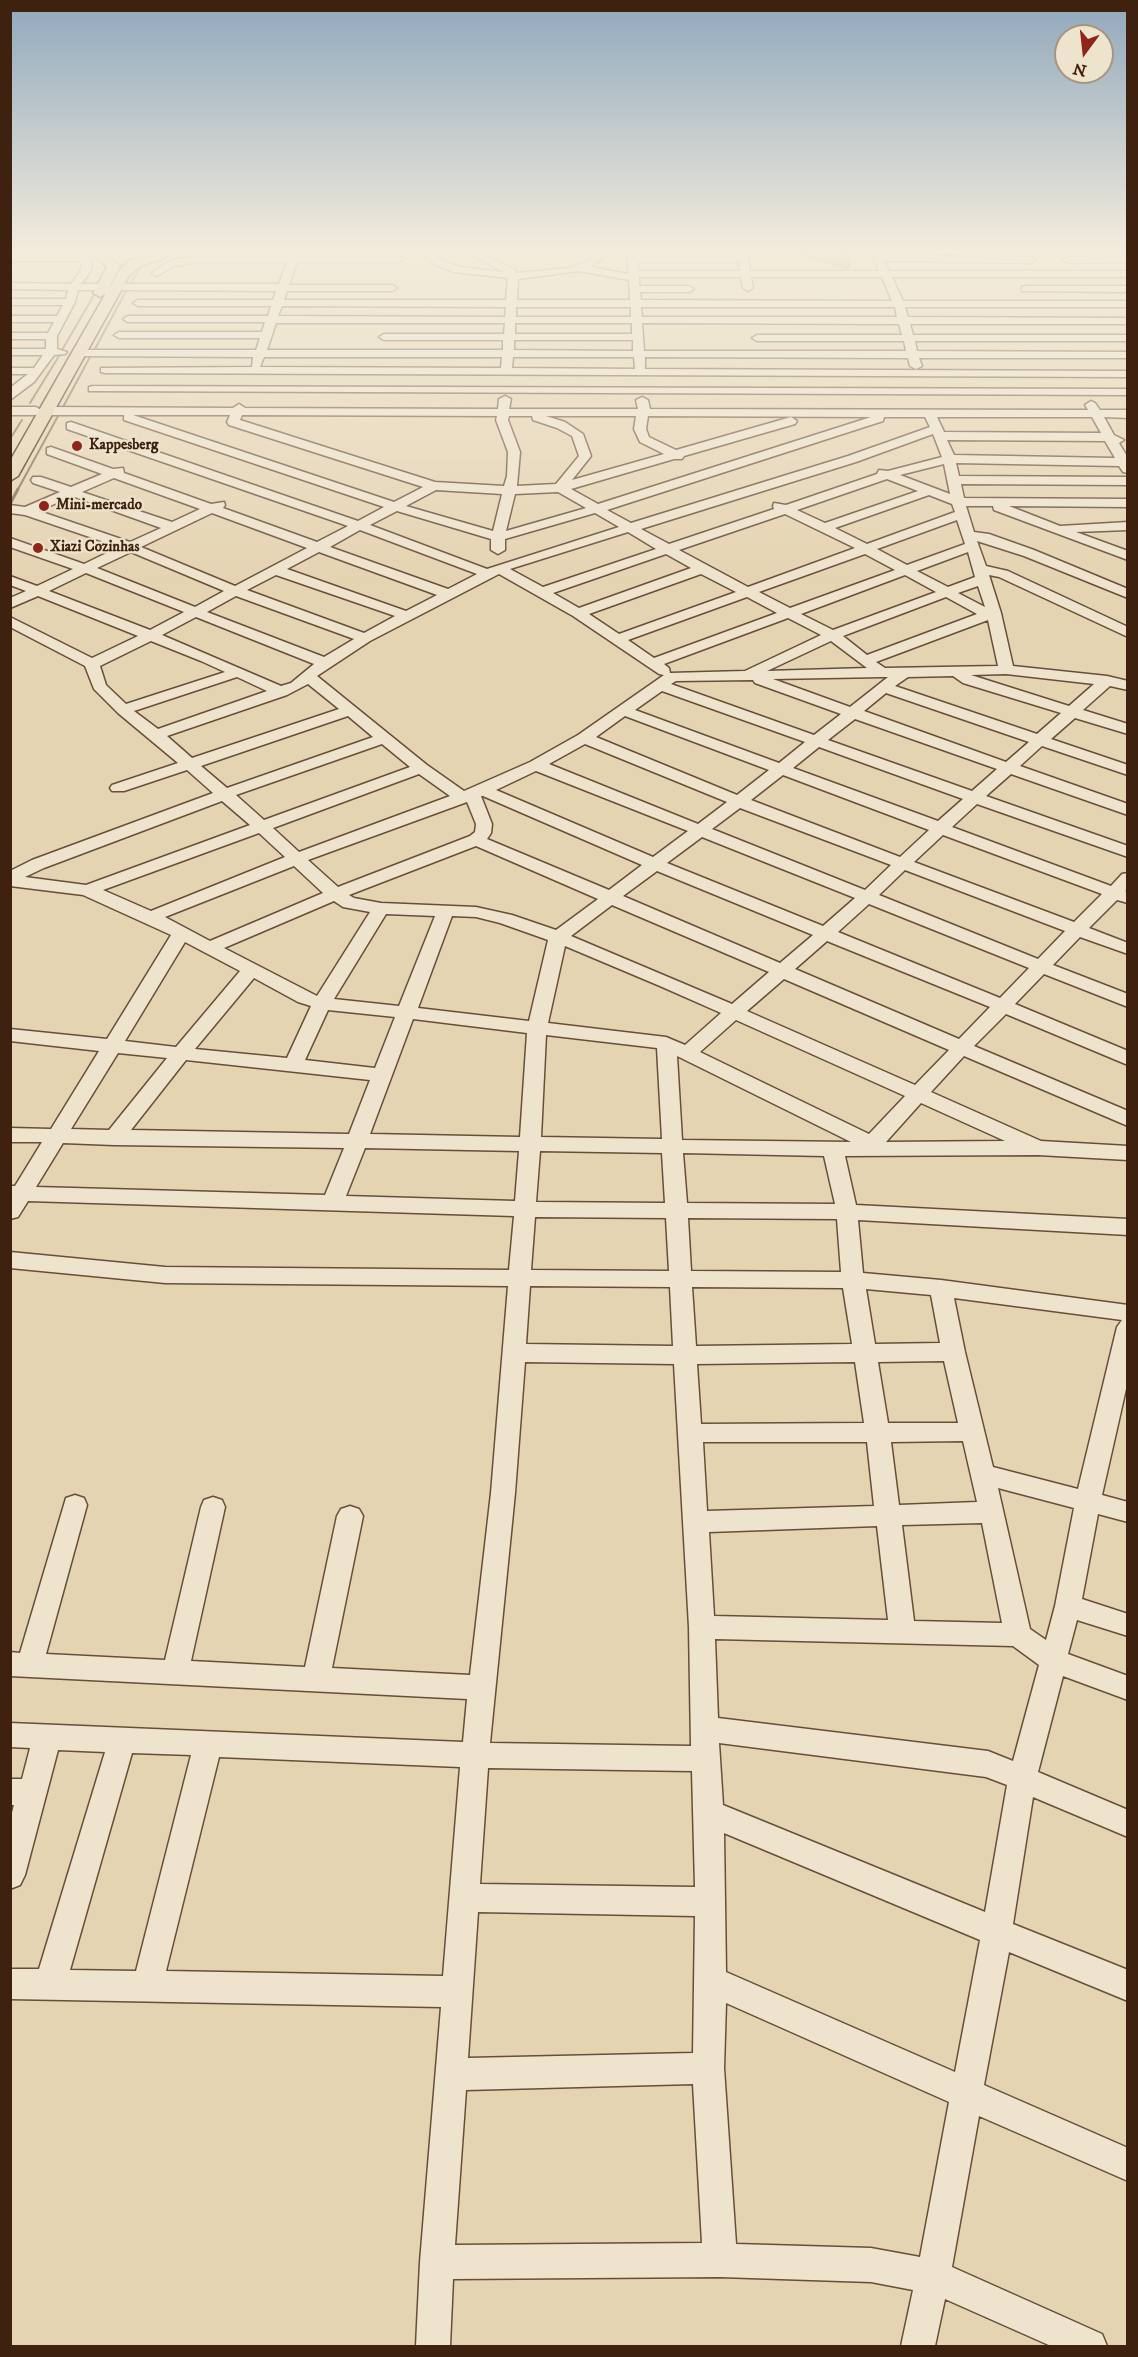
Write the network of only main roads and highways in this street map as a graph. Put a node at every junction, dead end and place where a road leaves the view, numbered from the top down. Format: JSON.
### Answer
{"nodes":[{"id":1,"x":62,"y":362,"type":"edge"},
{"id":2,"x":41,"y":411,"type":"junction"},
{"id":3,"x":10,"y":455,"type":"edge"},
{"id":4,"x":10,"y":476,"type":"edge"}],
"edges":[{"from":1,"to":2,"type":"main road"},
{"from":2,"to":3,"type":"main road"},
{"from":2,"to":4,"type":"main road"}]}
